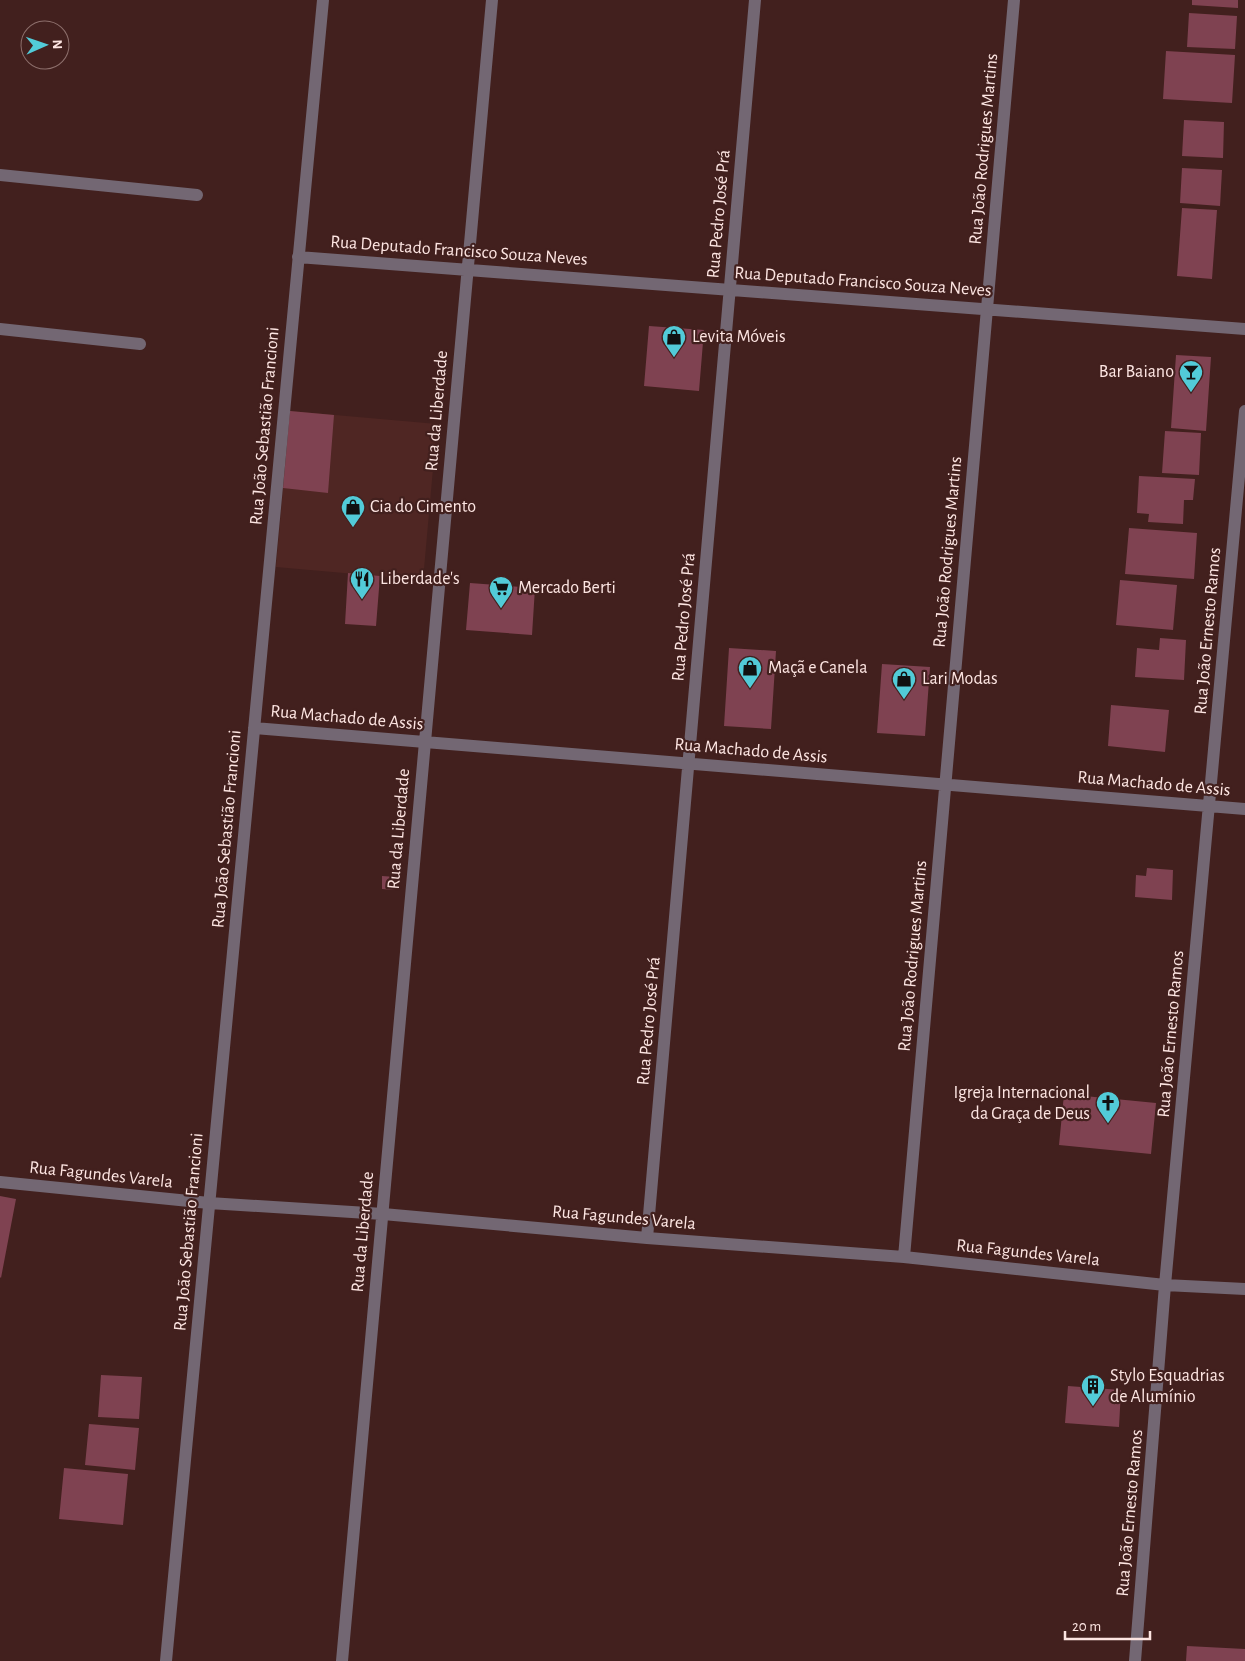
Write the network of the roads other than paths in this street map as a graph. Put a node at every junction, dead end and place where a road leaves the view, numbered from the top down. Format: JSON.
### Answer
{"nodes":[{"id":1,"x":322,"y":0,"type":"edge"},
{"id":2,"x":492,"y":0,"type":"edge"},
{"id":3,"x":755,"y":0,"type":"edge"},
{"id":4,"x":1014,"y":0,"type":"edge"},
{"id":5,"x":0,"y":175,"type":"edge"},
{"id":6,"x":197,"y":195,"type":"dead end"},
{"id":7,"x":298,"y":256,"type":"junction"},
{"id":8,"x":468,"y":269,"type":"junction"},
{"id":9,"x":730,"y":289,"type":"junction"},
{"id":10,"x":987,"y":308,"type":"junction"},
{"id":11,"x":1245,"y":328,"type":"edge"},
{"id":12,"x":0,"y":329,"type":"edge"},
{"id":13,"x":140,"y":344,"type":"dead end"},
{"id":14,"x":1245,"y":411,"type":"edge"},
{"id":15,"x":254,"y":728,"type":"junction"},
{"id":16,"x":425,"y":742,"type":"junction"},
{"id":17,"x":689,"y":764,"type":"junction"},
{"id":18,"x":945,"y":784,"type":"junction"},
{"id":19,"x":1210,"y":806,"type":"junction"},
{"id":20,"x":1245,"y":809,"type":"edge"},
{"id":21,"x":0,"y":1182,"type":"edge"},
{"id":22,"x":209,"y":1203,"type":"junction"},
{"id":23,"x":382,"y":1214,"type":"junction"},
{"id":24,"x":647,"y":1238,"type":"junction"},
{"id":25,"x":904,"y":1257,"type":"junction"},
{"id":26,"x":1165,"y":1285,"type":"junction"},
{"id":27,"x":1245,"y":1289,"type":"edge"},
{"id":28,"x":166,"y":1661,"type":"edge"},
{"id":29,"x":342,"y":1661,"type":"edge"},
{"id":30,"x":1135,"y":1661,"type":"edge"}],
"edges":[{"from":1,"to":7,"type":"street","name":"Rua João Sebastião Francioni"},
{"from":2,"to":8,"type":"street","name":"Rua da Liberdade"},
{"from":3,"to":9,"type":"street","name":"Rua Pedro José Prá"},
{"from":4,"to":10,"type":"street","name":"Rua João Rodrigues Martins"},
{"from":5,"to":6,"type":"street"},
{"from":7,"to":8,"type":"street","name":"Rua Deputado Francisco Souza Neves"},
{"from":7,"to":15,"type":"street","name":"Rua João Sebastião Francioni"},
{"from":8,"to":9,"type":"street","name":"Rua Deputado Francisco Souza Neves"},
{"from":8,"to":16,"type":"street","name":"Rua da Liberdade"},
{"from":9,"to":10,"type":"street","name":"Rua Deputado Francisco Souza Neves"},
{"from":9,"to":17,"type":"street","name":"Rua Pedro José Prá"},
{"from":10,"to":11,"type":"street","name":"Rua Deputado Francisco Souza Neves"},
{"from":10,"to":18,"type":"street","name":"Rua João Rodrigues Martins"},
{"from":12,"to":13,"type":"street"},
{"from":14,"to":19,"type":"street","name":"Rua João Ernesto Ramos"},
{"from":15,"to":16,"type":"street","name":"Rua Machado de Assis"},
{"from":15,"to":22,"type":"street","name":"Rua João Sebastião Francioni"},
{"from":16,"to":17,"type":"street","name":"Rua Machado de Assis"},
{"from":16,"to":23,"type":"street","name":"Rua da Liberdade"},
{"from":17,"to":18,"type":"street","name":"Rua Machado de Assis"},
{"from":17,"to":24,"type":"street","name":"Rua Pedro José Prá"},
{"from":18,"to":19,"type":"street","name":"Rua Machado de Assis"},
{"from":18,"to":25,"type":"street","name":"Rua João Rodrigues Martins"},
{"from":19,"to":20,"type":"street","name":"Rua Machado de Assis"},
{"from":19,"to":26,"type":"street","name":"Rua João Ernesto Ramos"},
{"from":21,"to":22,"type":"street","name":"Rua Fagundes Varela"},
{"from":22,"to":23,"type":"street","name":"Rua Fagundes Varela"},
{"from":22,"to":28,"type":"street","name":"Rua João Sebastião Francioni"},
{"from":23,"to":24,"type":"street","name":"Rua Fagundes Varela"},
{"from":23,"to":29,"type":"street","name":"Rua da Liberdade"},
{"from":24,"to":25,"type":"street","name":"Rua Fagundes Varela"},
{"from":25,"to":26,"type":"street","name":"Rua Fagundes Varela"},
{"from":26,"to":27,"type":"street","name":"Rua Fagundes Varela"},
{"from":26,"to":30,"type":"street","name":"Rua João Ernesto Ramos"}]}
